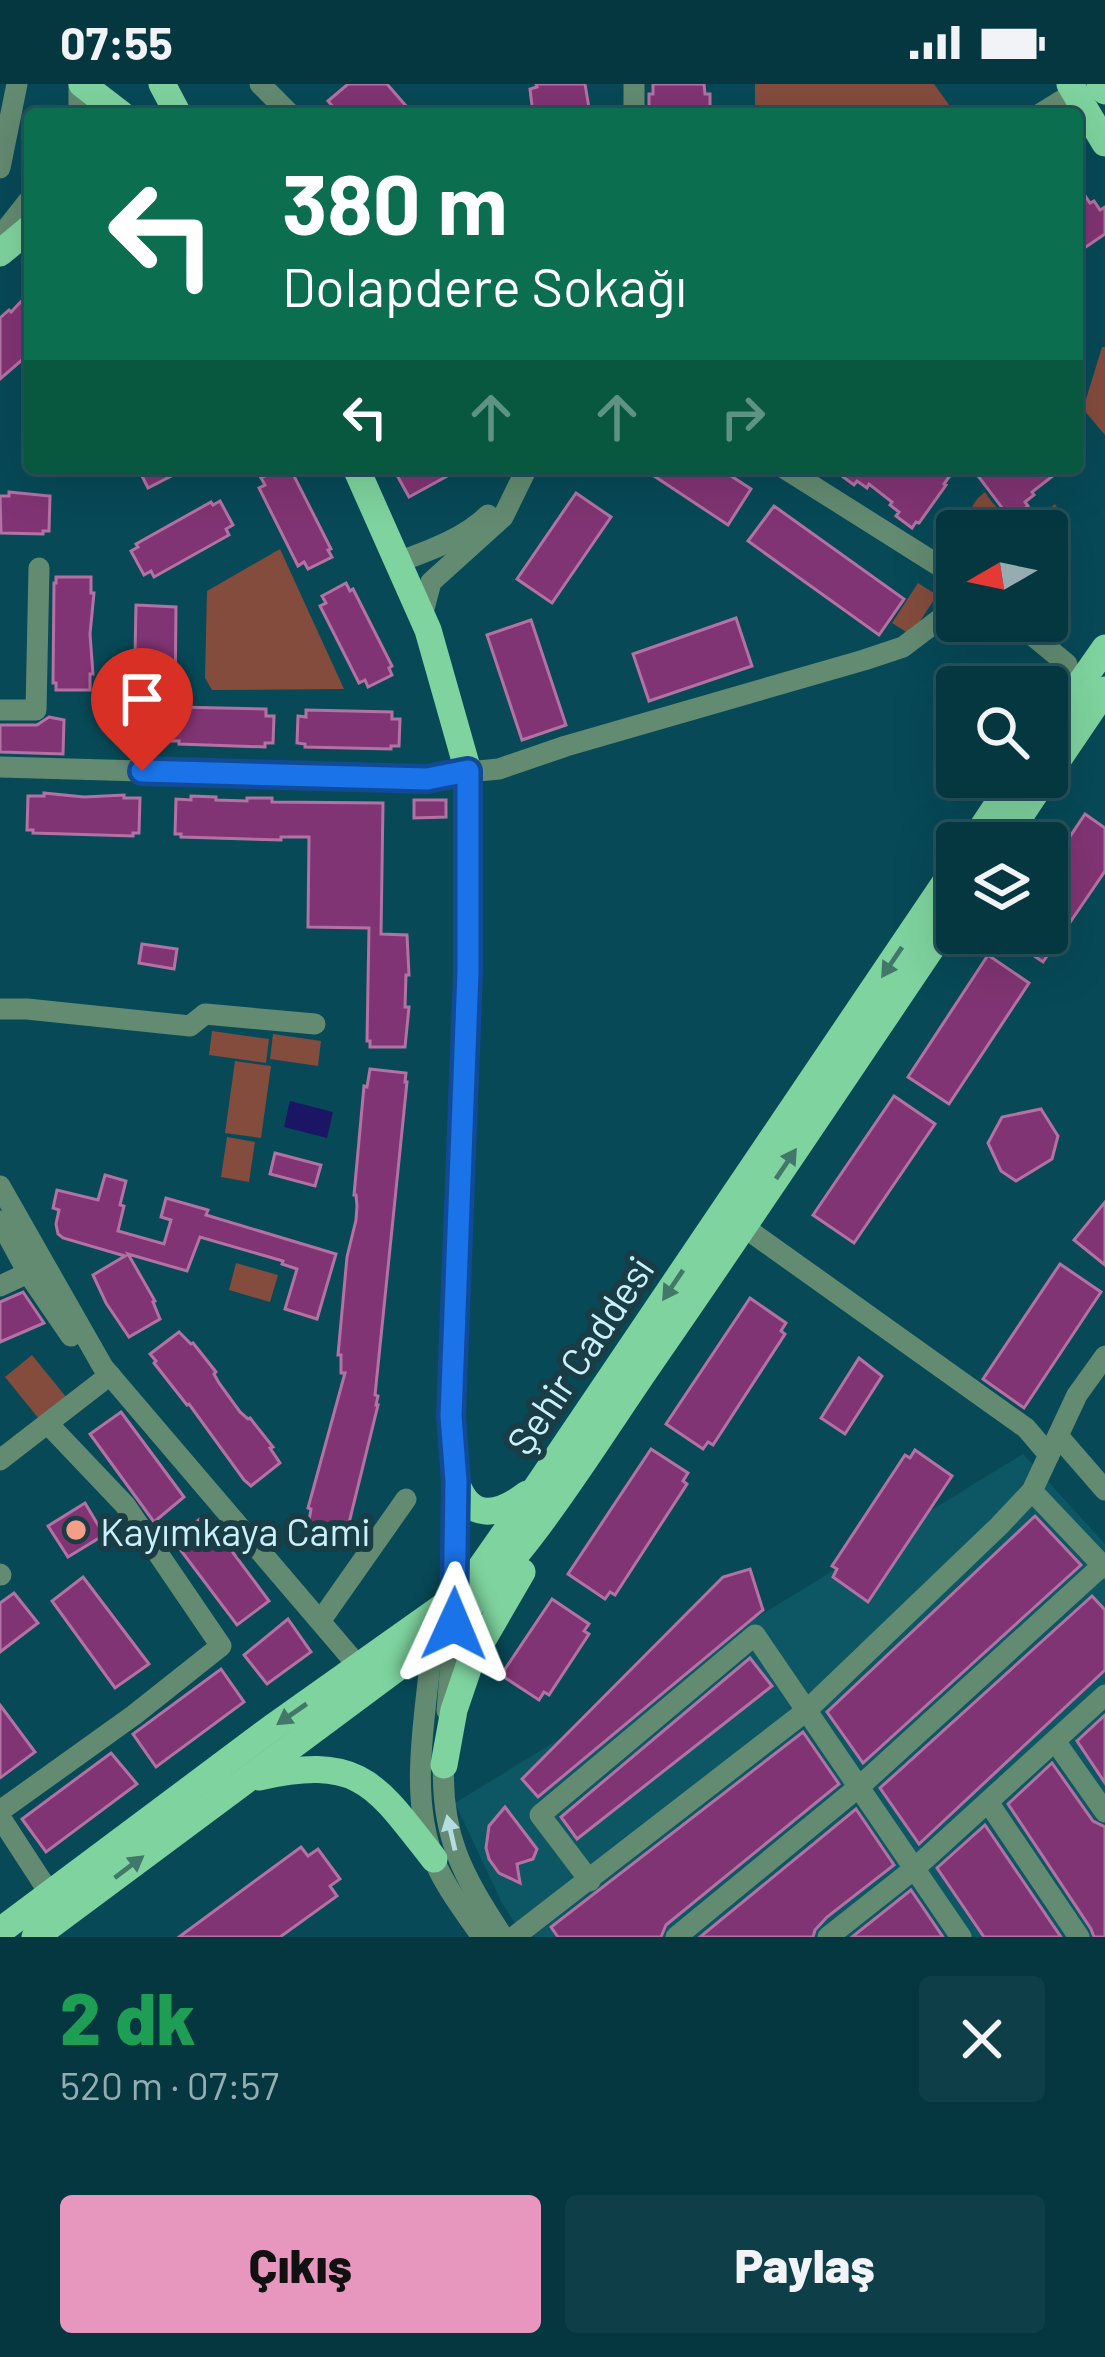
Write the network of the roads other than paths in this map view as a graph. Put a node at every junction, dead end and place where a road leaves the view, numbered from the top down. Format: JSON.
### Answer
{"nodes":[{"id":1,"x":16,"y":84,"type":"edge"},
{"id":2,"x":81,"y":84,"type":"edge"},
{"id":3,"x":260,"y":84,"type":"edge"},
{"id":4,"x":1087,"y":88,"type":"edge"},
{"id":5,"x":113,"y":108,"type":"edge"},
{"id":6,"x":284,"y":108,"type":"edge"},
{"id":7,"x":1051,"y":108,"type":"edge"},
{"id":8,"x":1105,"y":143,"type":"edge"},
{"id":9,"x":0,"y":168,"type":"edge"},
{"id":10,"x":24,"y":207,"type":"edge"},
{"id":11,"x":24,"y":233,"type":"edge"},
{"id":12,"x":0,"y":237,"type":"edge"},
{"id":13,"x":0,"y":253,"type":"edge"},
{"id":14,"x":359,"y":474,"type":"edge"},
{"id":15,"x":512,"y":474,"type":"edge"},
{"id":16,"x":524,"y":474,"type":"edge"},
{"id":17,"x":794,"y":474,"type":"edge"},
{"id":18,"x":398,"y":562,"type":"junction"},
{"id":19,"x":936,"y":564,"type":"edge"},
{"id":20,"x":39,"y":568,"type":"dead end"},
{"id":21,"x":422,"y":616,"type":"junction"},
{"id":22,"x":936,"y":622,"type":"edge"},
{"id":23,"x":1040,"y":642,"type":"edge"},
{"id":24,"x":1105,"y":648,"type":"edge"},
{"id":25,"x":1067,"y":664,"type":"dead end"},
{"id":26,"x":1105,"y":690,"type":"edge"},
{"id":27,"x":1068,"y":701,"type":"edge"},
{"id":28,"x":0,"y":710,"type":"edge"},
{"id":29,"x":1068,"y":746,"type":"edge"},
{"id":30,"x":0,"y":767,"type":"edge"},
{"id":31,"x":468,"y":771,"type":"junction"},
{"id":32,"x":936,"y":897,"type":"edge"},
{"id":33,"x":936,"y":941,"type":"edge"},
{"id":34,"x":0,"y":1009,"type":"edge"},
{"id":35,"x":316,"y":1024,"type":"dead end"},
{"id":36,"x":0,"y":1186,"type":"edge"},
{"id":37,"x":0,"y":1221,"type":"edge"},
{"id":38,"x":744,"y":1227,"type":"junction"},
{"id":39,"x":28,"y":1273,"type":"junction"},
{"id":40,"x":0,"y":1286,"type":"edge"},
{"id":41,"x":1105,"y":1356,"type":"edge"},
{"id":42,"x":106,"y":1378,"type":"junction"},
{"id":43,"x":451,"y":1416,"type":"junction"},
{"id":44,"x":49,"y":1425,"type":"junction"},
{"id":45,"x":1053,"y":1446,"type":"junction"},
{"id":46,"x":0,"y":1460,"type":"edge"},
{"id":47,"x":456,"y":1481,"type":"junction"},
{"id":48,"x":1105,"y":1490,"type":"edge"},
{"id":49,"x":1032,"y":1491,"type":"junction"},
{"id":50,"x":547,"y":1494,"type":"junction"},
{"id":51,"x":406,"y":1499,"type":"dead end"},
{"id":52,"x":1104,"y":1567,"type":"edge"},
{"id":53,"x":444,"y":1619,"type":"junction"},
{"id":54,"x":321,"y":1620,"type":"junction"},
{"id":55,"x":359,"y":1667,"type":"junction"},
{"id":56,"x":1105,"y":1695,"type":"edge"},
{"id":57,"x":806,"y":1711,"type":"junction"},
{"id":58,"x":1055,"y":1741,"type":"junction"},
{"id":59,"x":444,"y":1765,"type":"junction"},
{"id":60,"x":249,"y":1779,"type":"junction"},
{"id":61,"x":860,"y":1786,"type":"junction"},
{"id":62,"x":988,"y":1802,"type":"junction"},
{"id":63,"x":1105,"y":1812,"type":"edge"},
{"id":64,"x":0,"y":1814,"type":"edge"},
{"id":65,"x":434,"y":1859,"type":"junction"},
{"id":66,"x":914,"y":1869,"type":"junction"},
{"id":67,"x":590,"y":1881,"type":"junction"},
{"id":68,"x":50,"y":1894,"type":"junction"},
{"id":69,"x":541,"y":1929,"type":"edge"},
{"id":70,"x":0,"y":1930,"type":"edge"},
{"id":71,"x":842,"y":1933,"type":"edge"},
{"id":72,"x":34,"y":1937,"type":"edge"},
{"id":73,"x":482,"y":1937,"type":"edge"},
{"id":74,"x":502,"y":1937,"type":"edge"},
{"id":75,"x":514,"y":1937,"type":"edge"},
{"id":76,"x":676,"y":1937,"type":"edge"},
{"id":77,"x":962,"y":1937,"type":"edge"},
{"id":78,"x":1079,"y":1937,"type":"edge"}],
"edges":[{"from":1,"to":9,"type":"street"},
{"from":2,"to":5,"type":"main road"},
{"from":3,"to":6,"type":"street"},
{"from":4,"to":7,"type":"street"},
{"from":4,"to":8,"type":"main road"},
{"from":10,"to":12,"type":"street"},
{"from":11,"to":13,"type":"main road"},
{"from":14,"to":18,"type":"main road"},
{"from":15,"to":18,"type":"street"},
{"from":16,"to":21,"type":"street"},
{"from":17,"to":19,"type":"street"},
{"from":18,"to":21,"type":"main road"},
{"from":20,"to":28,"type":"street"},
{"from":21,"to":31,"type":"main road"},
{"from":22,"to":31,"type":"street"},
{"from":23,"to":25,"type":"street"},
{"from":24,"to":27,"type":"main road"},
{"from":26,"to":29,"type":"main road"},
{"from":30,"to":31,"type":"street"},
{"from":31,"to":43,"type":"main road"},
{"from":32,"to":50,"type":"main road","name":"Şehir Caddesi","one_way":true},
{"from":38,"to":33,"type":"main road","name":"Şehir Caddesi","one_way":true},
{"from":34,"to":35,"type":"street"},
{"from":36,"to":42,"type":"street"},
{"from":37,"to":39,"type":"street"},
{"from":38,"to":45,"type":"street"},
{"from":38,"to":50,"type":"main road","name":"Şehir Caddesi"},
{"from":39,"to":40,"type":"street"},
{"from":39,"to":42,"type":"street"},
{"from":41,"to":45,"type":"street"},
{"from":42,"to":44,"type":"street"},
{"from":42,"to":54,"type":"street"},
{"from":43,"to":47,"type":"main road"},
{"from":43,"to":53,"type":"main road"},
{"from":44,"to":46,"type":"street"},
{"from":44,"to":64,"type":"street"},
{"from":45,"to":48,"type":"street"},
{"from":45,"to":49,"type":"street"},
{"from":47,"to":50,"type":"main road"},
{"from":47,"to":53,"type":"main road"},
{"from":49,"to":52,"type":"street"},
{"from":49,"to":57,"type":"street"},
{"from":50,"to":53,"type":"main road","name":"Şehir Caddesi"},
{"from":50,"to":59,"type":"main road"},
{"from":51,"to":54,"type":"street"},
{"from":52,"to":61,"type":"street"},
{"from":53,"to":55,"type":"main road","name":"Şehir Caddesi"},
{"from":53,"to":59,"type":"street"},
{"from":53,"to":60,"type":"main road","name":"Şehir Caddesi"},
{"from":53,"to":65,"type":"street"},
{"from":54,"to":55,"type":"street"},
{"from":55,"to":68,"type":"main road","name":"Şehir Caddesi","one_way":true},
{"from":56,"to":58,"type":"street"},
{"from":57,"to":61,"type":"street"},
{"from":57,"to":67,"type":"street"},
{"from":57,"to":67,"type":"street"},
{"from":58,"to":62,"type":"street"},
{"from":58,"to":63,"type":"street"},
{"from":74,"to":59,"type":"street","one_way":true},
{"from":60,"to":65,"type":"main road"},
{"from":72,"to":60,"type":"main road","name":"Şehir Caddesi","one_way":true},
{"from":61,"to":66,"type":"street"},
{"from":61,"to":76,"type":"street"},
{"from":62,"to":66,"type":"street"},
{"from":62,"to":78,"type":"street"},
{"from":64,"to":68,"type":"street"},
{"from":65,"to":73,"type":"street"},
{"from":66,"to":71,"type":"street"},
{"from":66,"to":77,"type":"street"},
{"from":67,"to":69,"type":"street"},
{"from":68,"to":70,"type":"main road","name":"Şehir Caddesi"},
{"from":69,"to":75,"type":"street"}]}
